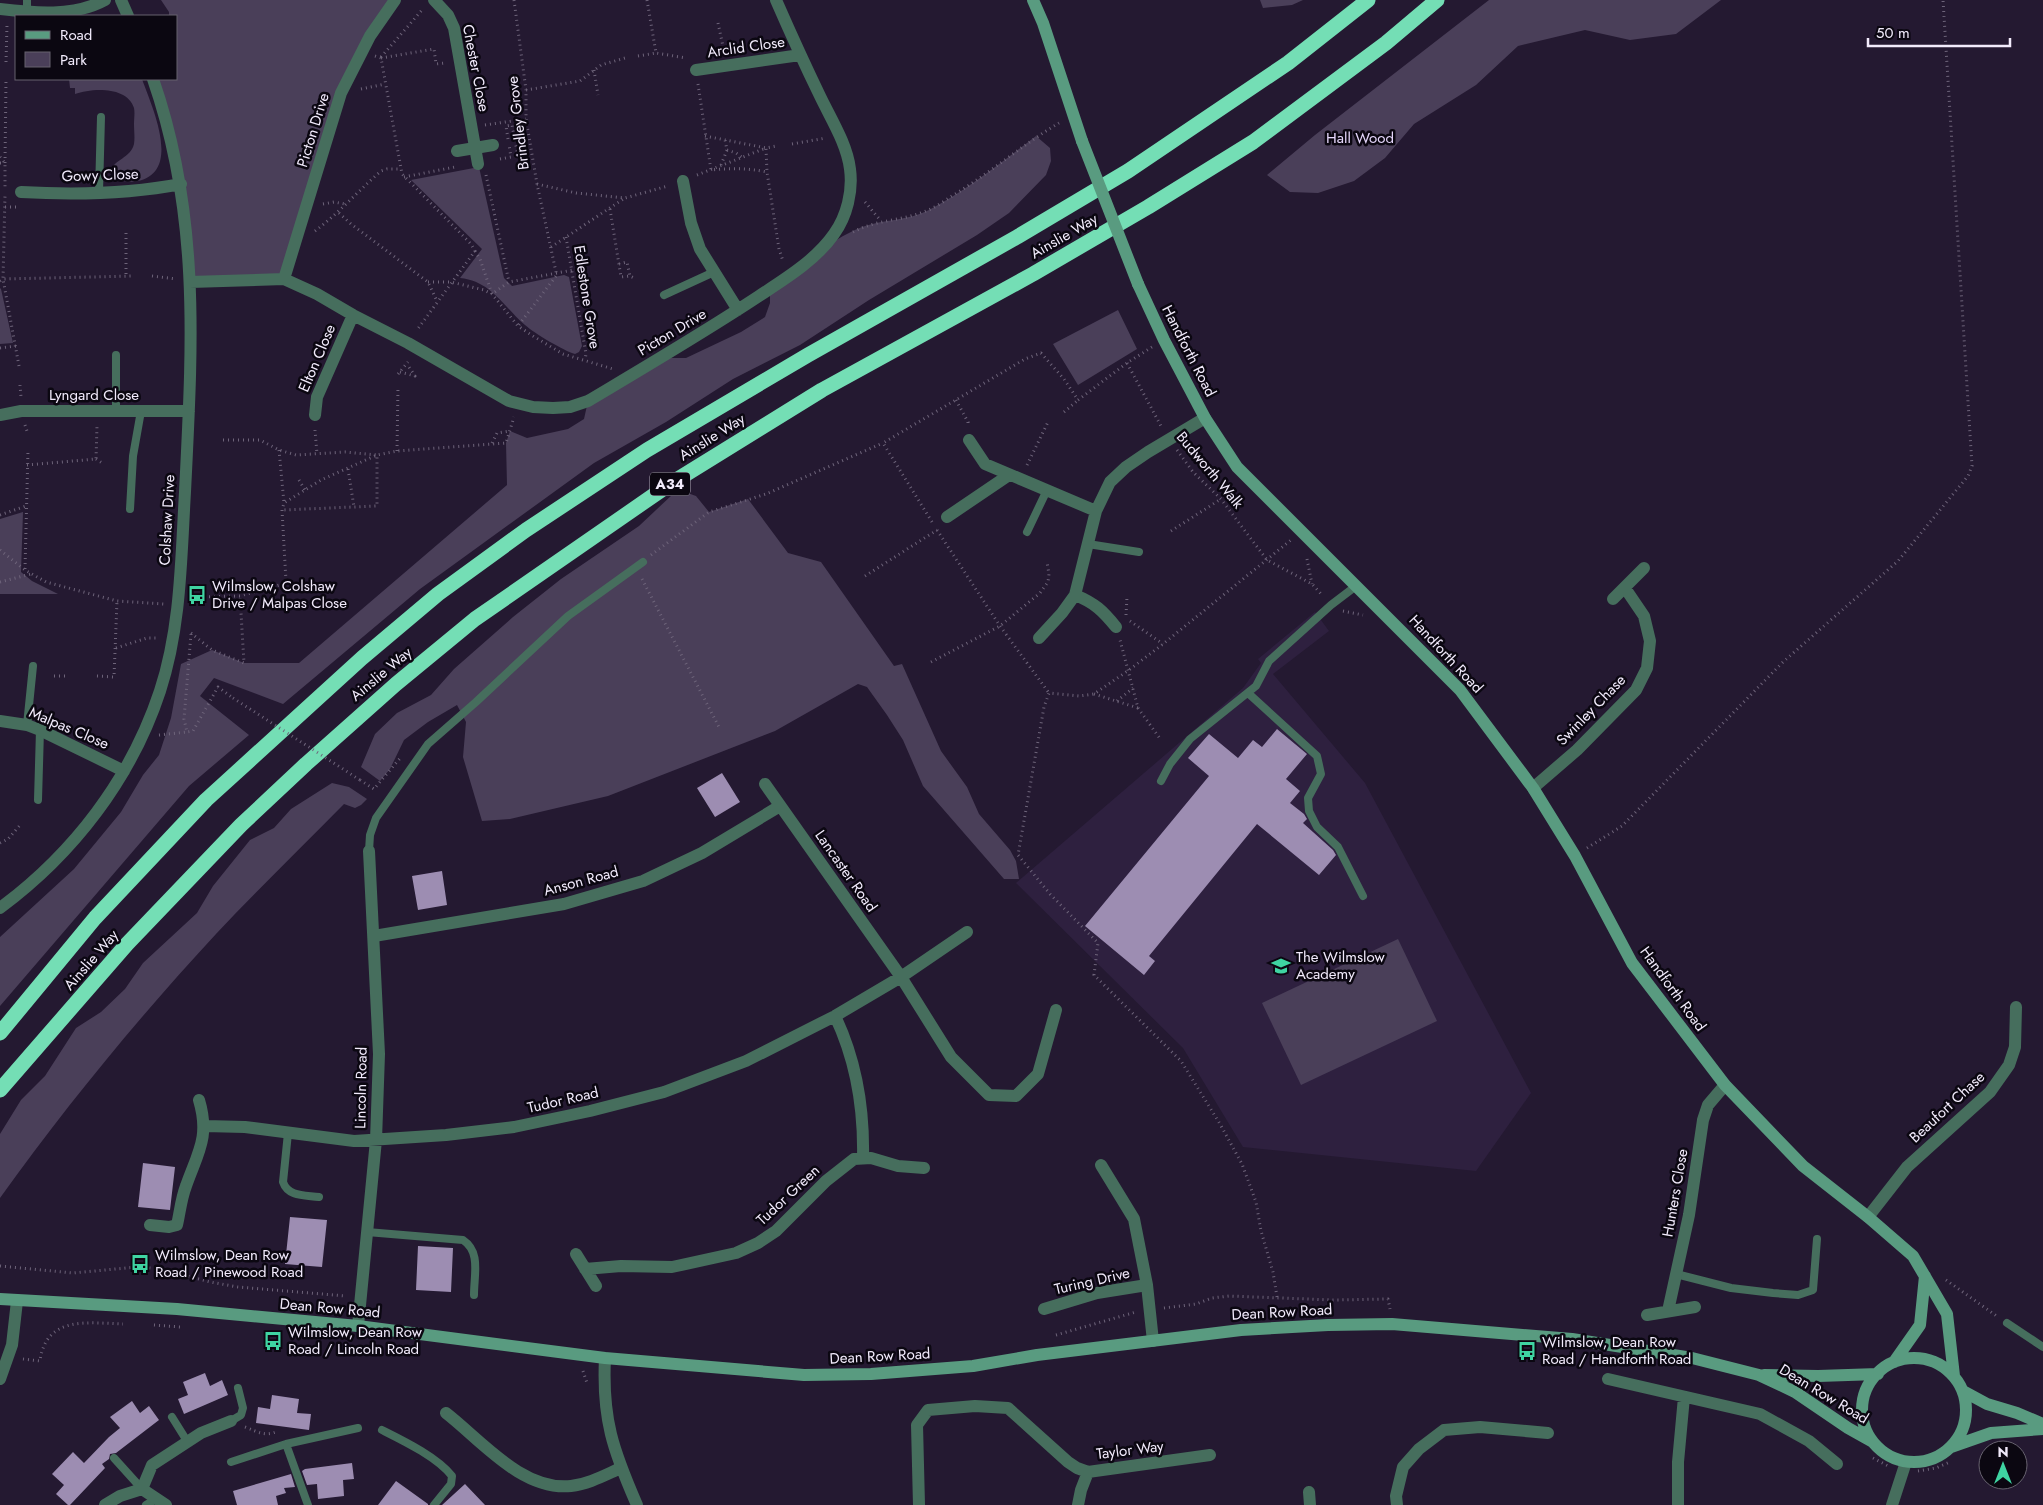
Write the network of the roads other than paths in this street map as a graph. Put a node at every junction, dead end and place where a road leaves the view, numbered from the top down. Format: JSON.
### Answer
{"nodes":[{"id":1,"x":105,"y":0,"type":"edge"},
{"id":2,"x":121,"y":0,"type":"edge"},
{"id":3,"x":395,"y":0,"type":"edge"},
{"id":4,"x":776,"y":0,"type":"edge"},
{"id":5,"x":1033,"y":0,"type":"edge"},
{"id":6,"x":1368,"y":0,"type":"edge"},
{"id":7,"x":1437,"y":0,"type":"edge"},
{"id":8,"x":429,"y":4,"type":"edge"},
{"id":9,"x":27,"y":6,"type":"edge"},
{"id":10,"x":4,"y":9,"type":"edge"},
{"id":11,"x":128,"y":15,"type":"edge"},
{"id":12,"x":800,"y":55,"type":"junction"},
{"id":13,"x":702,"y":70,"type":"dead end"},
{"id":14,"x":153,"y":80,"type":"edge"},
{"id":15,"x":101,"y":117,"type":"dead end"},
{"id":16,"x":493,"y":145,"type":"dead end"},
{"id":17,"x":474,"y":148,"type":"junction"},
{"id":18,"x":457,"y":151,"type":"dead end"},
{"id":19,"x":481,"y":168,"type":"road end"},
{"id":20,"x":683,"y":181,"type":"road end"},
{"id":21,"x":181,"y":184,"type":"junction"},
{"id":22,"x":27,"y":192,"type":"dead end"},
{"id":23,"x":99,"y":192,"type":"junction"},
{"id":24,"x":714,"y":272,"type":"junction"},
{"id":25,"x":284,"y":279,"type":"junction"},
{"id":26,"x":190,"y":282,"type":"junction"},
{"id":27,"x":664,"y":295,"type":"dead end"},
{"id":28,"x":738,"y":310,"type":"junction"},
{"id":29,"x":353,"y":315,"type":"junction"},
{"id":30,"x":116,"y":355,"type":"dead end"},
{"id":31,"x":116,"y":411,"type":"junction"},
{"id":32,"x":141,"y":411,"type":"junction"},
{"id":33,"x":189,"y":411,"type":"junction"},
{"id":34,"x":314,"y":415,"type":"road end"},
{"id":35,"x":0,"y":416,"type":"edge"},
{"id":36,"x":1205,"y":418,"type":"junction"},
{"id":37,"x":969,"y":440,"type":"road end"},
{"id":38,"x":1009,"y":475,"type":"junction"},
{"id":39,"x":1047,"y":490,"type":"junction"},
{"id":40,"x":130,"y":509,"type":"dead end"},
{"id":41,"x":1096,"y":511,"type":"junction"},
{"id":42,"x":947,"y":517,"type":"dead end"},
{"id":43,"x":1027,"y":532,"type":"dead end"},
{"id":44,"x":1088,"y":544,"type":"junction"},
{"id":45,"x":1139,"y":552,"type":"dead end"},
{"id":46,"x":643,"y":562,"type":"road end"},
{"id":47,"x":1644,"y":568,"type":"dead end"},
{"id":48,"x":1356,"y":586,"type":"junction"},
{"id":49,"x":1625,"y":588,"type":"junction"},
{"id":50,"x":1075,"y":595,"type":"junction"},
{"id":51,"x":1613,"y":599,"type":"dead end"},
{"id":52,"x":1116,"y":627,"type":"road end"},
{"id":53,"x":1039,"y":638,"type":"dead end"},
{"id":54,"x":33,"y":666,"type":"dead end"},
{"id":55,"x":1248,"y":693,"type":"junction"},
{"id":56,"x":0,"y":721,"type":"edge"},
{"id":57,"x":27,"y":725,"type":"junction"},
{"id":58,"x":40,"y":730,"type":"junction"},
{"id":59,"x":124,"y":770,"type":"junction"},
{"id":60,"x":1161,"y":781,"type":"dead end"},
{"id":61,"x":765,"y":784,"type":"dead end"},
{"id":62,"x":1533,"y":788,"type":"junction"},
{"id":63,"x":38,"y":800,"type":"dead end"},
{"id":64,"x":780,"y":806,"type":"junction"},
{"id":65,"x":369,"y":851,"type":"joint"},
{"id":66,"x":1363,"y":896,"type":"dead end"},
{"id":67,"x":0,"y":908,"type":"edge"},
{"id":68,"x":968,"y":932,"type":"dead end"},
{"id":69,"x":374,"y":936,"type":"junction"},
{"id":70,"x":901,"y":977,"type":"junction"},
{"id":71,"x":2016,"y":1007,"type":"dead end"},
{"id":72,"x":1056,"y":1010,"type":"dead end"},
{"id":73,"x":835,"y":1016,"type":"junction"},
{"id":74,"x":0,"y":1032,"type":"edge"},
{"id":75,"x":1725,"y":1085,"type":"junction"},
{"id":76,"x":0,"y":1090,"type":"edge"},
{"id":77,"x":199,"y":1100,"type":"dead end"},
{"id":78,"x":205,"y":1126,"type":"junction"},
{"id":79,"x":288,"y":1133,"type":"junction"},
{"id":80,"x":376,"y":1140,"type":"junction"},
{"id":81,"x":863,"y":1157,"type":"junction"},
{"id":82,"x":1101,"y":1165,"type":"dead end"},
{"id":83,"x":924,"y":1168,"type":"dead end"},
{"id":84,"x":318,"y":1196,"type":"dead end"},
{"id":85,"x":1868,"y":1217,"type":"junction"},
{"id":86,"x":150,"y":1225,"type":"dead end"},
{"id":87,"x":367,"y":1232,"type":"junction"},
{"id":88,"x":1817,"y":1239,"type":"dead end"},
{"id":89,"x":576,"y":1254,"type":"dead end"},
{"id":90,"x":586,"y":1269,"type":"junction"},
{"id":91,"x":1676,"y":1274,"type":"junction"},
{"id":92,"x":1926,"y":1276,"type":"junction"},
{"id":93,"x":1147,"y":1285,"type":"junction"},
{"id":94,"x":596,"y":1286,"type":"dead end"},
{"id":95,"x":474,"y":1294,"type":"dead end"},
{"id":96,"x":0,"y":1299,"type":"edge"},
{"id":97,"x":17,"y":1300,"type":"junction"},
{"id":98,"x":1695,"y":1307,"type":"dead end"},
{"id":99,"x":1044,"y":1308,"type":"dead end"},
{"id":100,"x":1668,"y":1311,"type":"junction"},
{"id":101,"x":1647,"y":1315,"type":"dead end"},
{"id":102,"x":2007,"y":1323,"type":"road end"},
{"id":103,"x":358,"y":1326,"type":"junction"},
{"id":104,"x":1153,"y":1341,"type":"junction"},
{"id":105,"x":2043,"y":1347,"type":"edge"},
{"id":106,"x":605,"y":1358,"type":"junction"},
{"id":107,"x":1894,"y":1362,"type":"junction"},
{"id":108,"x":1878,"y":1374,"type":"junction"},
{"id":109,"x":1759,"y":1375,"type":"junction"},
{"id":110,"x":1954,"y":1376,"type":"junction"},
{"id":111,"x":0,"y":1379,"type":"edge"},
{"id":112,"x":1608,"y":1379,"type":"dead end"},
{"id":113,"x":238,"y":1388,"type":"dead end"},
{"id":114,"x":1963,"y":1391,"type":"junction"},
{"id":115,"x":1684,"y":1397,"type":"junction"},
{"id":116,"x":446,"y":1413,"type":"dead end"},
{"id":117,"x":172,"y":1417,"type":"dead end"},
{"id":118,"x":231,"y":1420,"type":"joint"},
{"id":119,"x":2043,"y":1424,"type":"edge"},
{"id":120,"x":358,"y":1428,"type":"dead end"},
{"id":121,"x":2043,"y":1429,"type":"edge"},
{"id":122,"x":382,"y":1430,"type":"dead end"},
{"id":123,"x":1548,"y":1433,"type":"dead end"},
{"id":124,"x":187,"y":1441,"type":"junction"},
{"id":125,"x":1873,"y":1442,"type":"junction"},
{"id":126,"x":286,"y":1444,"type":"junction"},
{"id":127,"x":1951,"y":1447,"type":"junction"},
{"id":128,"x":1210,"y":1456,"type":"dead end"},
{"id":129,"x":114,"y":1458,"type":"dead end"},
{"id":130,"x":231,"y":1462,"type":"dead end"},
{"id":131,"x":1906,"y":1462,"type":"junction"},
{"id":132,"x":1837,"y":1464,"type":"dead end"},
{"id":133,"x":621,"y":1468,"type":"junction"},
{"id":134,"x":1088,"y":1472,"type":"junction"},
{"id":135,"x":142,"y":1489,"type":"junction"},
{"id":136,"x":1310,"y":1492,"type":"dead end"},
{"id":137,"x":156,"y":1503,"type":"edge"},
{"id":138,"x":105,"y":1505,"type":"edge"},
{"id":139,"x":308,"y":1505,"type":"edge"},
{"id":140,"x":434,"y":1505,"type":"edge"},
{"id":141,"x":638,"y":1505,"type":"edge"},
{"id":142,"x":919,"y":1505,"type":"edge"},
{"id":143,"x":1078,"y":1505,"type":"edge"},
{"id":144,"x":1310,"y":1505,"type":"edge"},
{"id":145,"x":1397,"y":1505,"type":"edge"},
{"id":146,"x":1678,"y":1505,"type":"edge"},
{"id":147,"x":1892,"y":1505,"type":"edge"}],
"edges":[{"from":1,"to":9,"type":"street"},
{"from":2,"to":11,"type":"street"},
{"from":3,"to":25,"type":"street","name":"Picton Drive"},
{"from":4,"to":12,"type":"street","name":"Picton Drive"},
{"from":5,"to":36,"type":"main road","name":"Handforth Road","bridge":true},
{"from":6,"to":74,"type":"highway","name":"Ainslie Way","number":"A34"},
{"from":7,"to":76,"type":"highway","name":"Ainslie Way","number":"A34"},
{"from":8,"to":17,"type":"street","name":"Chester Close"},
{"from":9,"to":10,"type":"street"},
{"from":12,"to":13,"type":"street","name":"Arclid Close"},
{"from":12,"to":28,"type":"street","name":"Picton Drive"},
{"from":14,"to":21,"type":"street","name":"Colshaw Drive"},
{"from":15,"to":23,"type":"lane"},
{"from":16,"to":17,"type":"street"},
{"from":17,"to":18,"type":"street"},
{"from":17,"to":19,"type":"street","name":"Chester Close"},
{"from":20,"to":24,"type":"street"},
{"from":21,"to":23,"type":"street","name":"Gowy Close"},
{"from":21,"to":26,"type":"street","name":"Colshaw Drive"},
{"from":22,"to":23,"type":"street","name":"Gowy Close"},
{"from":24,"to":27,"type":"lane"},
{"from":24,"to":28,"type":"street"},
{"from":25,"to":26,"type":"street","name":"Picton Drive"},
{"from":25,"to":29,"type":"street","name":"Picton Drive"},
{"from":26,"to":33,"type":"street","name":"Colshaw Drive"},
{"from":28,"to":29,"type":"street","name":"Picton Drive"},
{"from":29,"to":34,"type":"street","name":"Elton Close"},
{"from":30,"to":31,"type":"lane"},
{"from":31,"to":32,"type":"street","name":"Lyngard Close"},
{"from":31,"to":35,"type":"street","name":"Lyngard Close"},
{"from":32,"to":33,"type":"street","name":"Lyngard Close"},
{"from":32,"to":40,"type":"lane"},
{"from":33,"to":59,"type":"street","name":"Colshaw Drive"},
{"from":36,"to":41,"type":"street"},
{"from":36,"to":48,"type":"main road","name":"Handforth Road"},
{"from":37,"to":38,"type":"street"},
{"from":38,"to":39,"type":"street"},
{"from":38,"to":42,"type":"street"},
{"from":39,"to":41,"type":"street"},
{"from":39,"to":43,"type":"lane"},
{"from":41,"to":44,"type":"street"},
{"from":44,"to":45,"type":"lane"},
{"from":44,"to":50,"type":"street"},
{"from":46,"to":65,"type":"lane"},
{"from":47,"to":49,"type":"street"},
{"from":48,"to":55,"type":"lane"},
{"from":48,"to":62,"type":"main road","name":"Handforth Road"},
{"from":49,"to":51,"type":"street"},
{"from":49,"to":62,"type":"street","name":"Swinley Chase"},
{"from":50,"to":52,"type":"street"},
{"from":50,"to":53,"type":"street"},
{"from":54,"to":57,"type":"lane"},
{"from":55,"to":60,"type":"lane"},
{"from":55,"to":66,"type":"lane"},
{"from":56,"to":57,"type":"street","name":"Malpas Close"},
{"from":57,"to":58,"type":"street","name":"Malpas Close"},
{"from":58,"to":59,"type":"street","name":"Malpas Close"},
{"from":58,"to":63,"type":"lane"},
{"from":59,"to":67,"type":"street","name":"Colshaw Drive"},
{"from":61,"to":64,"type":"street","name":"Lancaster Road"},
{"from":62,"to":75,"type":"main road","name":"Handforth Road"},
{"from":64,"to":69,"type":"street","name":"Anson Road"},
{"from":64,"to":70,"type":"street","name":"Lancaster Road"},
{"from":65,"to":69,"type":"street","name":"Lincoln Road"},
{"from":68,"to":70,"type":"street","name":"Tudor Road"},
{"from":69,"to":80,"type":"street","name":"Lincoln Road"},
{"from":70,"to":72,"type":"street"},
{"from":70,"to":73,"type":"street","name":"Tudor Road"},
{"from":71,"to":85,"type":"street","name":"Beaufort Chase"},
{"from":73,"to":80,"type":"street","name":"Tudor Road"},
{"from":73,"to":81,"type":"street"},
{"from":75,"to":85,"type":"main road","name":"Handforth Road"},
{"from":75,"to":91,"type":"street","name":"Hunters Close"},
{"from":77,"to":78,"type":"street"},
{"from":78,"to":79,"type":"street","name":"Tudor Road"},
{"from":78,"to":86,"type":"street"},
{"from":79,"to":80,"type":"street","name":"Tudor Road"},
{"from":79,"to":84,"type":"lane"},
{"from":80,"to":87,"type":"street","name":"Lincoln Road"},
{"from":81,"to":83,"type":"street"},
{"from":81,"to":90,"type":"street","name":"Tudor Green"},
{"from":82,"to":93,"type":"street","name":"Turing Drive"},
{"from":85,"to":92,"type":"main road","name":"Handforth Road"},
{"from":87,"to":95,"type":"lane"},
{"from":87,"to":103,"type":"street","name":"Lincoln Road"},
{"from":88,"to":91,"type":"lane"},
{"from":89,"to":90,"type":"street"},
{"from":90,"to":94,"type":"street"},
{"from":91,"to":100,"type":"street","name":"Hunters Close"},
{"from":92,"to":107,"type":"main road"},
{"from":92,"to":110,"type":"main road","name":"Handforth Road"},
{"from":93,"to":99,"type":"street","name":"Turing Drive"},
{"from":93,"to":104,"type":"street","name":"Turing Drive"},
{"from":96,"to":97,"type":"main road","name":"Dean Row Road"},
{"from":97,"to":103,"type":"main road","name":"Dean Row Road"},
{"from":97,"to":111,"type":"street"},
{"from":98,"to":100,"type":"street"},
{"from":100,"to":101,"type":"street"},
{"from":102,"to":105,"type":"lane"},
{"from":103,"to":106,"type":"main road","name":"Dean Row Road"},
{"from":104,"to":106,"type":"main road","name":"Dean Row Road"},
{"from":104,"to":109,"type":"main road","name":"Dean Row Road"},
{"from":106,"to":133,"type":"street"},
{"from":107,"to":108,"type":"main road"},
{"from":107,"to":110,"type":"main road"},
{"from":108,"to":109,"type":"main road","name":"Dean Row Road"},
{"from":108,"to":125,"type":"main road"},
{"from":109,"to":125,"type":"main road","name":"Dean Row Road"},
{"from":110,"to":114,"type":"main road"},
{"from":112,"to":115,"type":"street"},
{"from":113,"to":118,"type":"lane"},
{"from":114,"to":119,"type":"main road"},
{"from":114,"to":127,"type":"main road"},
{"from":115,"to":132,"type":"street"},
{"from":115,"to":146,"type":"street"},
{"from":116,"to":133,"type":"street"},
{"from":117,"to":124,"type":"lane"},
{"from":118,"to":124,"type":"street"},
{"from":120,"to":126,"type":"lane"},
{"from":121,"to":127,"type":"main road"},
{"from":122,"to":140,"type":"lane"},
{"from":123,"to":145,"type":"street"},
{"from":124,"to":135,"type":"street"},
{"from":125,"to":131,"type":"main road"},
{"from":126,"to":130,"type":"lane"},
{"from":126,"to":139,"type":"lane"},
{"from":127,"to":131,"type":"main road"},
{"from":128,"to":134,"type":"street","name":"Taylor Way"},
{"from":129,"to":135,"type":"lane"},
{"from":131,"to":147,"type":"street"},
{"from":133,"to":141,"type":"street"},
{"from":134,"to":142,"type":"street"},
{"from":134,"to":143,"type":"street","name":"Taylor Way"},
{"from":135,"to":137,"type":"street"},
{"from":135,"to":138,"type":"street"},
{"from":136,"to":144,"type":"street"}]}
